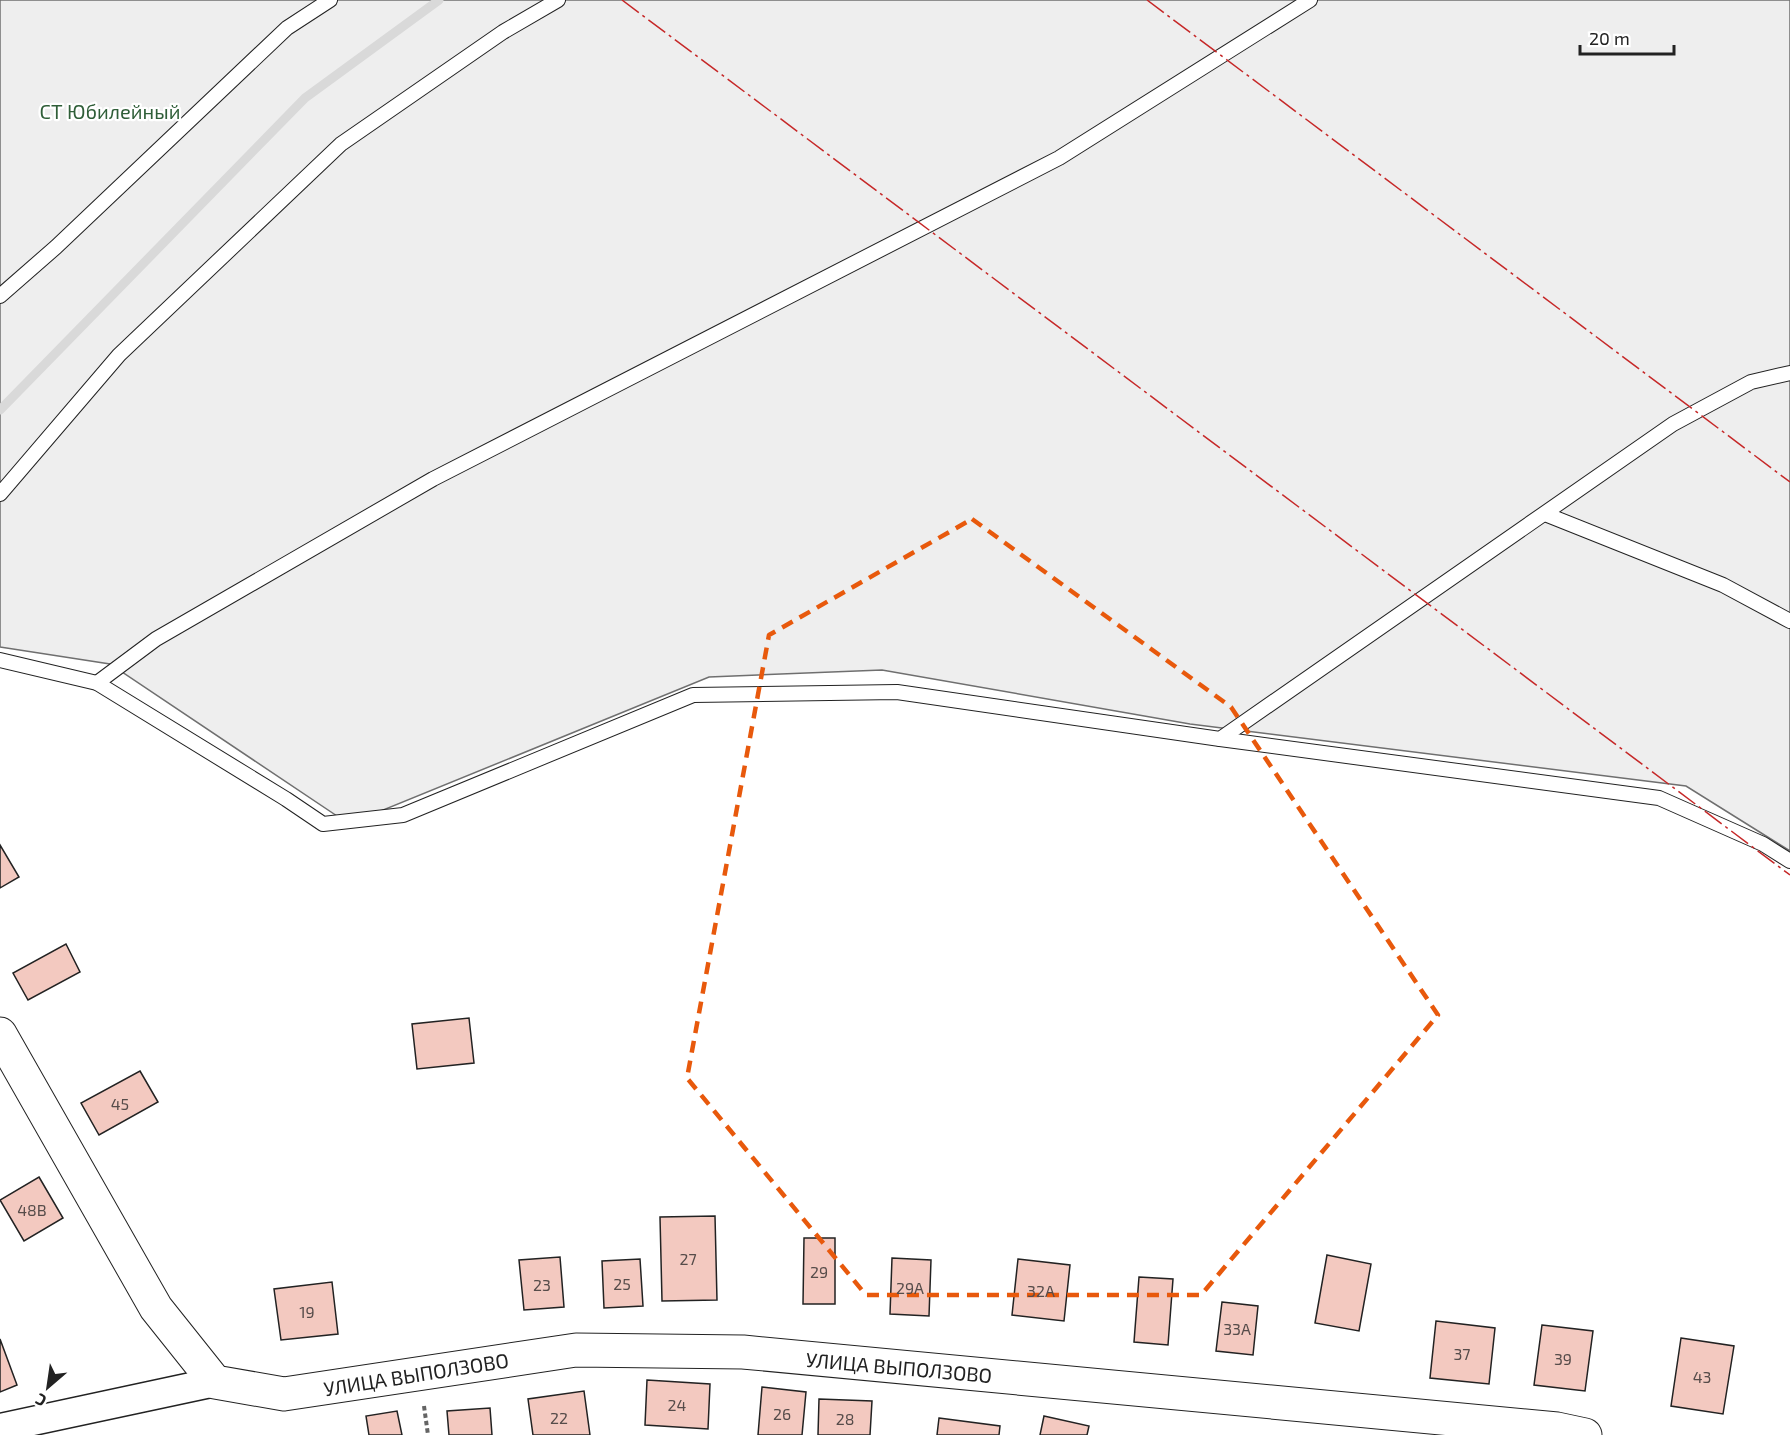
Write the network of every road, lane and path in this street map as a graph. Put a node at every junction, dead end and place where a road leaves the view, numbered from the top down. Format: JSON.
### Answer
{"nodes":[{"id":1,"x":330,"y":0,"type":"edge"},
{"id":2,"x":558,"y":0,"type":"edge"},
{"id":3,"x":1310,"y":0,"type":"edge"},
{"id":4,"x":0,"y":296,"type":"edge"},
{"id":5,"x":1790,"y":373,"type":"edge"},
{"id":6,"x":0,"y":494,"type":"edge"},
{"id":7,"x":1545,"y":514,"type":"junction"},
{"id":8,"x":1790,"y":621,"type":"edge"},
{"id":9,"x":0,"y":660,"type":"edge"},
{"id":10,"x":97,"y":683,"type":"junction"},
{"id":11,"x":1220,"y":740,"type":"junction"},
{"id":12,"x":1790,"y":861,"type":"edge"},
{"id":13,"x":0,"y":1034,"type":"edge"},
{"id":14,"x":215,"y":1382,"type":"junction"},
{"id":15,"x":0,"y":1428,"type":"edge"},
{"id":16,"x":1585,"y":1435,"type":"edge"}],
"edges":[{"from":1,"to":4,"type":"lane"},
{"from":2,"to":6,"type":"lane"},
{"from":3,"to":10,"type":"lane"},
{"from":5,"to":7,"type":"lane"},
{"from":7,"to":8,"type":"lane"},
{"from":7,"to":11,"type":"lane"},
{"from":9,"to":10,"type":"lane"},
{"from":10,"to":11,"type":"lane"},
{"from":11,"to":12,"type":"lane"},
{"from":13,"to":14,"type":"street"},
{"from":14,"to":15,"type":"street","name":"УЛИЦА ВЫПОЛЗОВО"},
{"from":14,"to":16,"type":"street","name":"УЛИЦА ВЫПОЛЗОВО"}]}
